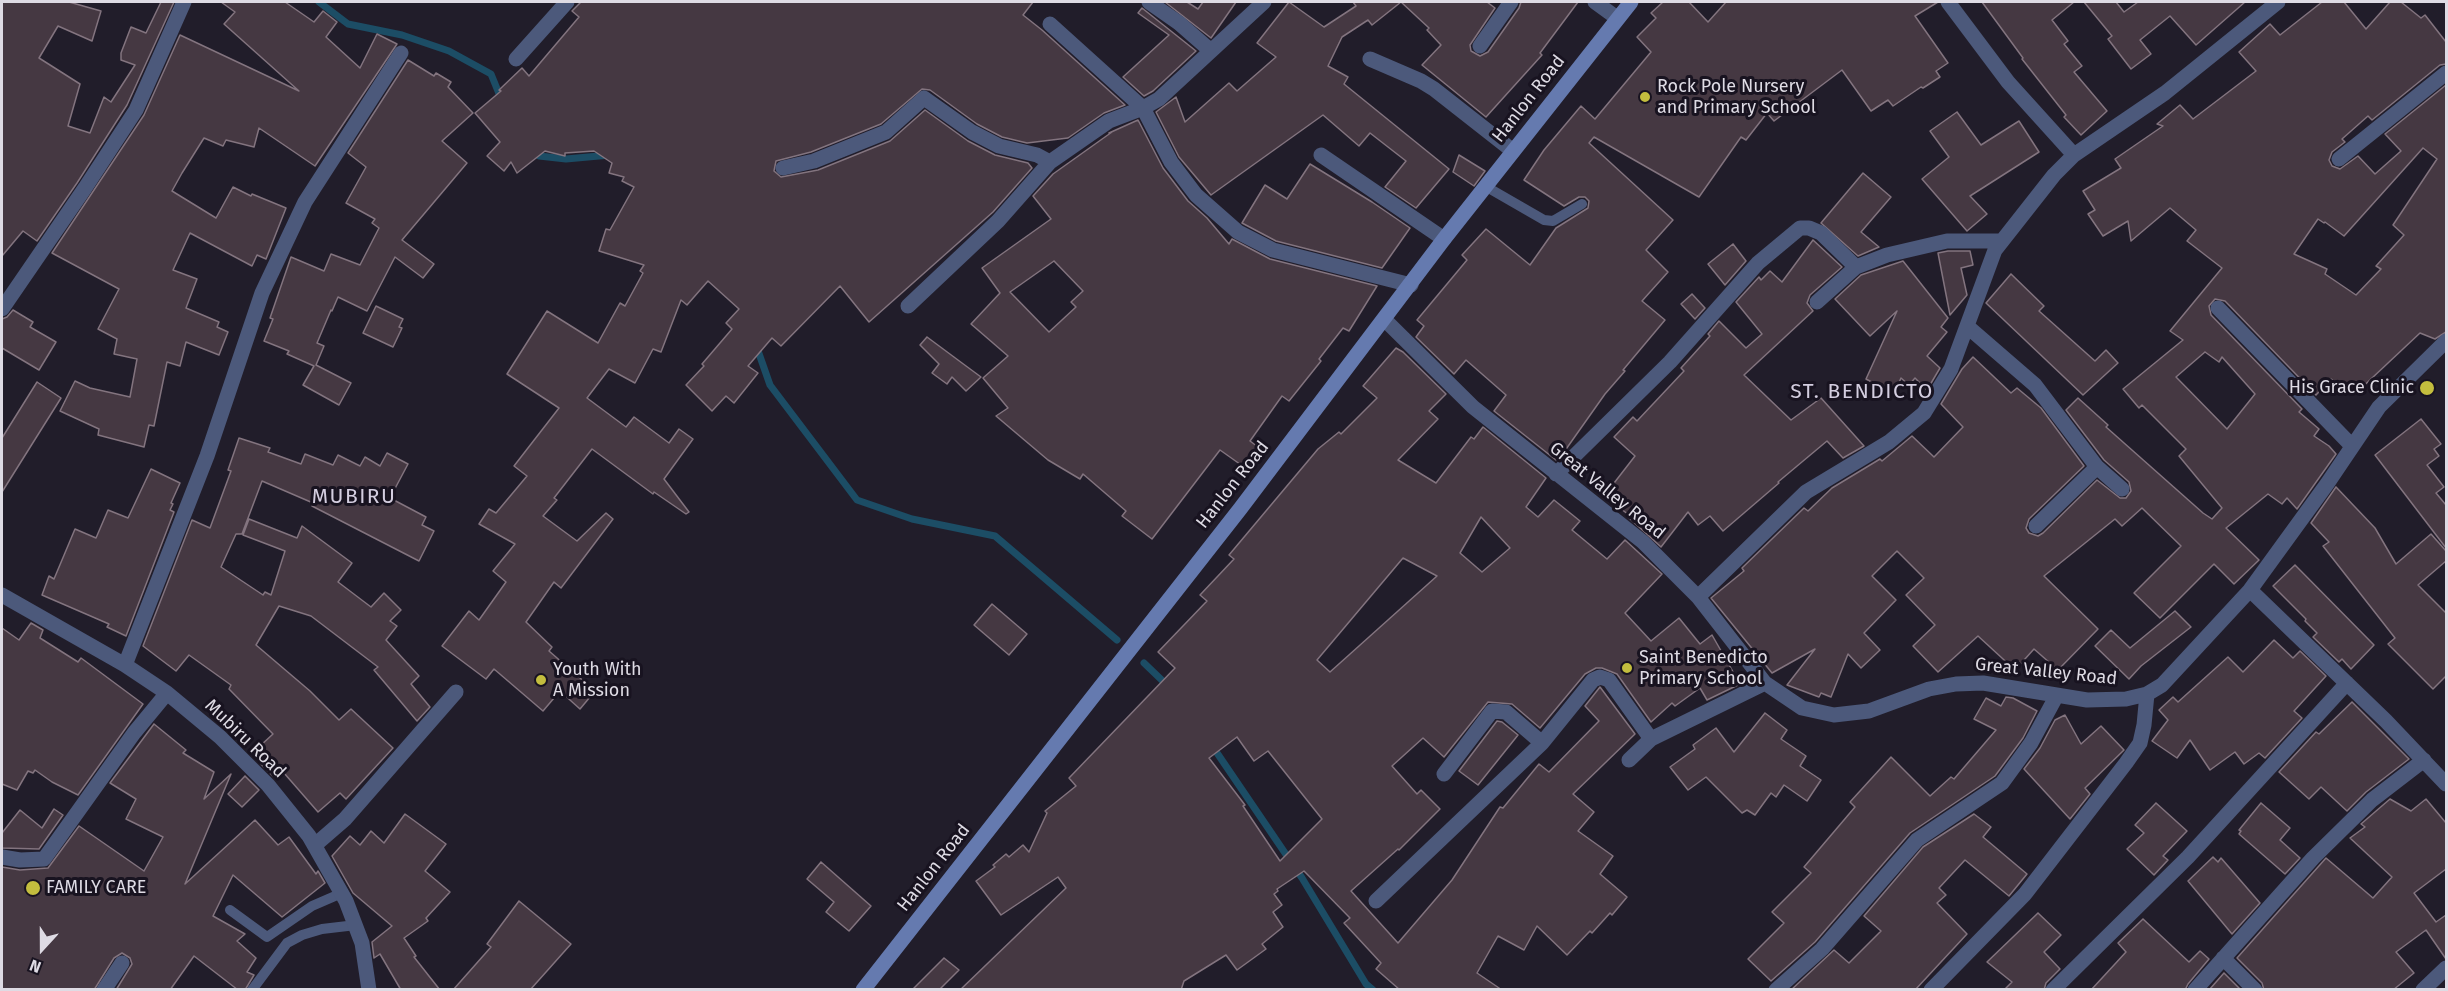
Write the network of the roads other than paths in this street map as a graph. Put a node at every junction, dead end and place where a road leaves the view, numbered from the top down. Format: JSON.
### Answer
{"nodes":[{"id":1,"x":184,"y":2,"type":"edge"},
{"id":2,"x":567,"y":2,"type":"edge"},
{"id":3,"x":1149,"y":2,"type":"edge"},
{"id":4,"x":1264,"y":2,"type":"edge"},
{"id":5,"x":1511,"y":2,"type":"edge"},
{"id":6,"x":1595,"y":2,"type":"edge"},
{"id":7,"x":1631,"y":2,"type":"edge"},
{"id":8,"x":1948,"y":2,"type":"edge"},
{"id":9,"x":2278,"y":2,"type":"edge"},
{"id":10,"x":1617,"y":18,"type":"junction"},
{"id":11,"x":1050,"y":24,"type":"dead end"},
{"id":12,"x":1480,"y":46,"type":"dead end"},
{"id":13,"x":1211,"y":51,"type":"junction"},
{"id":14,"x":401,"y":53,"type":"dead end"},
{"id":15,"x":516,"y":58,"type":"dead end"},
{"id":16,"x":1370,"y":59,"type":"dead end"},
{"id":17,"x":2446,"y":73,"type":"edge"},
{"id":18,"x":1143,"y":108,"type":"junction"},
{"id":19,"x":1513,"y":151,"type":"junction"},
{"id":20,"x":1321,"y":155,"type":"dead end"},
{"id":21,"x":2074,"y":155,"type":"junction"},
{"id":22,"x":2339,"y":159,"type":"dead end"},
{"id":23,"x":1050,"y":162,"type":"junction"},
{"id":24,"x":783,"y":168,"type":"dead end"},
{"id":25,"x":1485,"y":186,"type":"junction"},
{"id":26,"x":1582,"y":204,"type":"dead end"},
{"id":27,"x":1444,"y":239,"type":"junction"},
{"id":28,"x":2002,"y":241,"type":"junction"},
{"id":29,"x":1856,"y":267,"type":"junction"},
{"id":30,"x":1411,"y":285,"type":"junction"},
{"id":31,"x":1816,"y":302,"type":"dead end"},
{"id":32,"x":908,"y":306,"type":"dead end"},
{"id":33,"x":2218,"y":308,"type":"dead end"},
{"id":34,"x":2,"y":309,"type":"edge"},
{"id":35,"x":1385,"y":320,"type":"junction"},
{"id":36,"x":1968,"y":327,"type":"junction"},
{"id":37,"x":2446,"y":341,"type":"edge"},
{"id":38,"x":2352,"y":446,"type":"junction"},
{"id":39,"x":2097,"y":467,"type":"junction"},
{"id":40,"x":1556,"y":474,"type":"junction"},
{"id":41,"x":2122,"y":489,"type":"dead end"},
{"id":42,"x":2036,"y":526,"type":"dead end"},
{"id":43,"x":2250,"y":590,"type":"junction"},
{"id":44,"x":2,"y":595,"type":"edge"},
{"id":45,"x":1698,"y":597,"type":"junction"},
{"id":46,"x":125,"y":665,"type":"junction"},
{"id":47,"x":1765,"y":683,"type":"junction"},
{"id":48,"x":2347,"y":683,"type":"junction"},
{"id":49,"x":456,"y":692,"type":"dead end"},
{"id":50,"x":167,"y":693,"type":"junction"},
{"id":51,"x":2147,"y":694,"type":"junction"},
{"id":52,"x":2057,"y":695,"type":"junction"},
{"id":53,"x":1651,"y":739,"type":"junction"},
{"id":54,"x":1542,"y":743,"type":"junction"},
{"id":55,"x":1629,"y":760,"type":"dead end"},
{"id":56,"x":2424,"y":760,"type":"junction"},
{"id":57,"x":1444,"y":774,"type":"dead end"},
{"id":58,"x":2446,"y":784,"type":"edge"},
{"id":59,"x":315,"y":845,"type":"junction"},
{"id":60,"x":2,"y":857,"type":"edge"},
{"id":61,"x":342,"y":893,"type":"junction"},
{"id":62,"x":1376,"y":901,"type":"dead end"},
{"id":63,"x":230,"y":910,"type":"dead end"},
{"id":64,"x":356,"y":925,"type":"junction"},
{"id":65,"x":2223,"y":958,"type":"junction"},
{"id":66,"x":122,"y":963,"type":"dead end"},
{"id":67,"x":2446,"y":968,"type":"edge"},
{"id":68,"x":104,"y":990,"type":"edge"},
{"id":69,"x":252,"y":990,"type":"edge"},
{"id":70,"x":369,"y":990,"type":"edge"},
{"id":71,"x":863,"y":990,"type":"edge"},
{"id":72,"x":1776,"y":990,"type":"edge"},
{"id":73,"x":1931,"y":990,"type":"edge"},
{"id":74,"x":2053,"y":990,"type":"edge"},
{"id":75,"x":2195,"y":990,"type":"edge"},
{"id":76,"x":2255,"y":990,"type":"edge"},
{"id":77,"x":2424,"y":990,"type":"edge"}],
"edges":[{"from":1,"to":34,"type":"street"},
{"from":2,"to":15,"type":"street"},
{"from":3,"to":13,"type":"street"},
{"from":4,"to":13,"type":"street"},
{"from":5,"to":12,"type":"street"},
{"from":6,"to":10,"type":"street"},
{"from":7,"to":10,"type":"main road","name":"Hanlon Road"},
{"from":8,"to":21,"type":"street"},
{"from":9,"to":21,"type":"street"},
{"from":10,"to":19,"type":"main road","name":"Hanlon Road"},
{"from":11,"to":18,"type":"street"},
{"from":13,"to":18,"type":"street"},
{"from":14,"to":46,"type":"street"},
{"from":16,"to":19,"type":"street"},
{"from":17,"to":22,"type":"street"},
{"from":18,"to":23,"type":"street"},
{"from":18,"to":30,"type":"street"},
{"from":19,"to":25,"type":"main road","name":"Hanlon Road"},
{"from":20,"to":27,"type":"street"},
{"from":21,"to":28,"type":"street"},
{"from":23,"to":24,"type":"street"},
{"from":23,"to":32,"type":"street"},
{"from":25,"to":26,"type":"lane"},
{"from":25,"to":27,"type":"main road","name":"Hanlon Road"},
{"from":27,"to":30,"type":"main road","name":"Hanlon Road"},
{"from":28,"to":29,"type":"street"},
{"from":28,"to":36,"type":"street"},
{"from":29,"to":31,"type":"street"},
{"from":29,"to":40,"type":"street"},
{"from":30,"to":35,"type":"main road","name":"Hanlon Road"},
{"from":33,"to":38,"type":"street"},
{"from":35,"to":40,"type":"street","name":"Great Valley Road"},
{"from":35,"to":71,"type":"main road","name":"Hanlon Road"},
{"from":36,"to":39,"type":"street"},
{"from":36,"to":45,"type":"street"},
{"from":37,"to":38,"type":"street","name":"Great Valley Road"},
{"from":38,"to":43,"type":"street","name":"Great Valley Road"},
{"from":39,"to":41,"type":"street"},
{"from":39,"to":42,"type":"street"},
{"from":40,"to":45,"type":"street","name":"Great Valley Road"},
{"from":43,"to":48,"type":"street"},
{"from":43,"to":51,"type":"street","name":"Great Valley Road"},
{"from":44,"to":46,"type":"street","name":"Mubiru Road"},
{"from":45,"to":47,"type":"street","name":"Great Valley Road"},
{"from":46,"to":50,"type":"street","name":"Mubiru Road"},
{"from":47,"to":52,"type":"street","name":"Great Valley Road"},
{"from":47,"to":53,"type":"street"},
{"from":48,"to":56,"type":"street"},
{"from":48,"to":74,"type":"street"},
{"from":49,"to":59,"type":"street"},
{"from":50,"to":59,"type":"street","name":"Mubiru Road"},
{"from":50,"to":60,"type":"street"},
{"from":51,"to":52,"type":"street","name":"Great Valley Road"},
{"from":51,"to":73,"type":"street"},
{"from":52,"to":72,"type":"street"},
{"from":53,"to":54,"type":"street"},
{"from":53,"to":55,"type":"street"},
{"from":54,"to":57,"type":"street"},
{"from":54,"to":62,"type":"street"},
{"from":56,"to":58,"type":"street"},
{"from":56,"to":65,"type":"street"},
{"from":59,"to":61,"type":"street","name":"Mubiru Road"},
{"from":61,"to":63,"type":"lane"},
{"from":61,"to":64,"type":"street","name":"Mubiru Road"},
{"from":64,"to":69,"type":"lane"},
{"from":64,"to":70,"type":"street","name":"Mubiru Road"},
{"from":65,"to":75,"type":"street"},
{"from":65,"to":76,"type":"street"},
{"from":66,"to":68,"type":"street"},
{"from":67,"to":77,"type":"street"}]}
